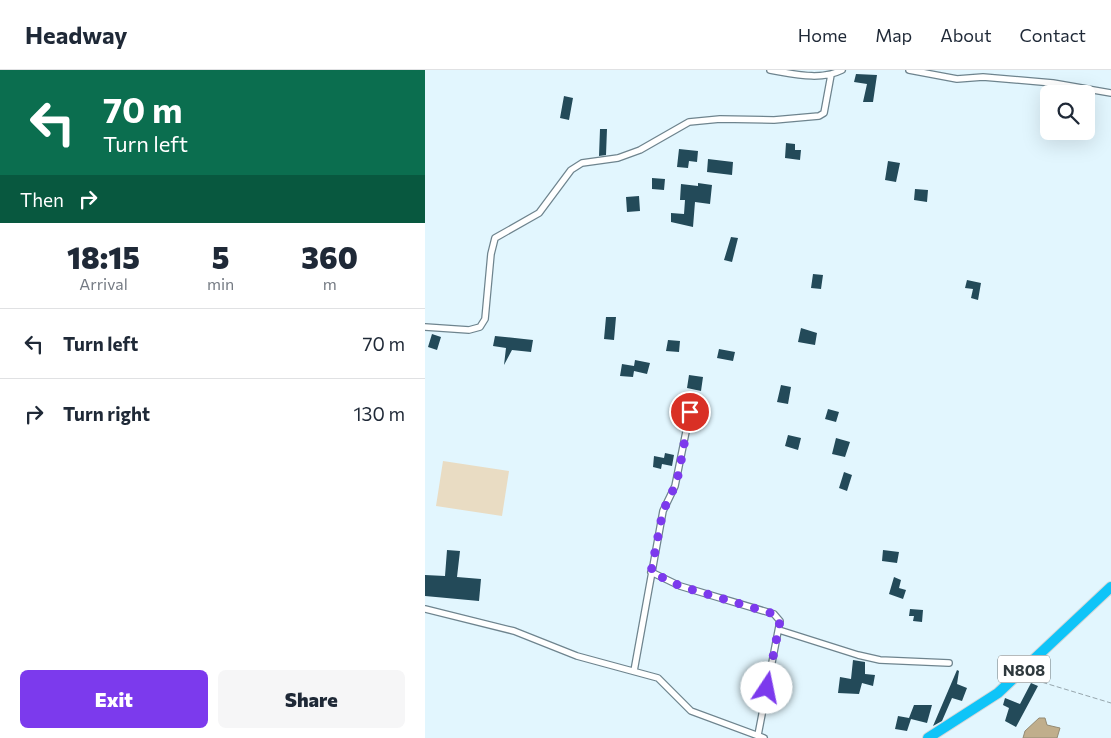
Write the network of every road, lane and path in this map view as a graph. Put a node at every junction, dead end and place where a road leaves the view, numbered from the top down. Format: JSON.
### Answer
{"nodes":[{"id":1,"x":770,"y":70,"type":"edge"},
{"id":2,"x":842,"y":70,"type":"edge"},
{"id":3,"x":909,"y":70,"type":"edge"},
{"id":4,"x":831,"y":75,"type":"junction"},
{"id":5,"x":1111,"y":93,"type":"edge"},
{"id":6,"x":425,"y":326,"type":"edge"},
{"id":7,"x":690,"y":412,"type":"dead end"},
{"id":8,"x":651,"y":572,"type":"junction"},
{"id":9,"x":1111,"y":587,"type":"edge"},
{"id":10,"x":425,"y":609,"type":"edge"},
{"id":11,"x":779,"y":630,"type":"junction"},
{"id":12,"x":949,"y":663,"type":"dead end"},
{"id":13,"x":634,"y":671,"type":"junction"},
{"id":14,"x":1018,"y":675,"type":"junction"},
{"id":15,"x":1111,"y":703,"type":"edge"},
{"id":16,"x":757,"y":735,"type":"junction"},
{"id":17,"x":764,"y":738,"type":"edge"},
{"id":18,"x":928,"y":738,"type":"edge"}],
"edges":[{"from":1,"to":4,"type":"street"},
{"from":2,"to":4,"type":"street"},
{"from":3,"to":5,"type":"street"},
{"from":4,"to":6,"type":"street"},
{"from":7,"to":8,"type":"street"},
{"from":8,"to":11,"type":"street"},
{"from":8,"to":13,"type":"street"},
{"from":9,"to":14,"type":"highway","number":"N808"},
{"from":10,"to":13,"type":"street"},
{"from":11,"to":12,"type":"street"},
{"from":11,"to":16,"type":"street"},
{"from":13,"to":16,"type":"street"},
{"from":14,"to":15,"type":"path"},
{"from":14,"to":18,"type":"highway","number":"N808"},
{"from":16,"to":17,"type":"street"}]}
